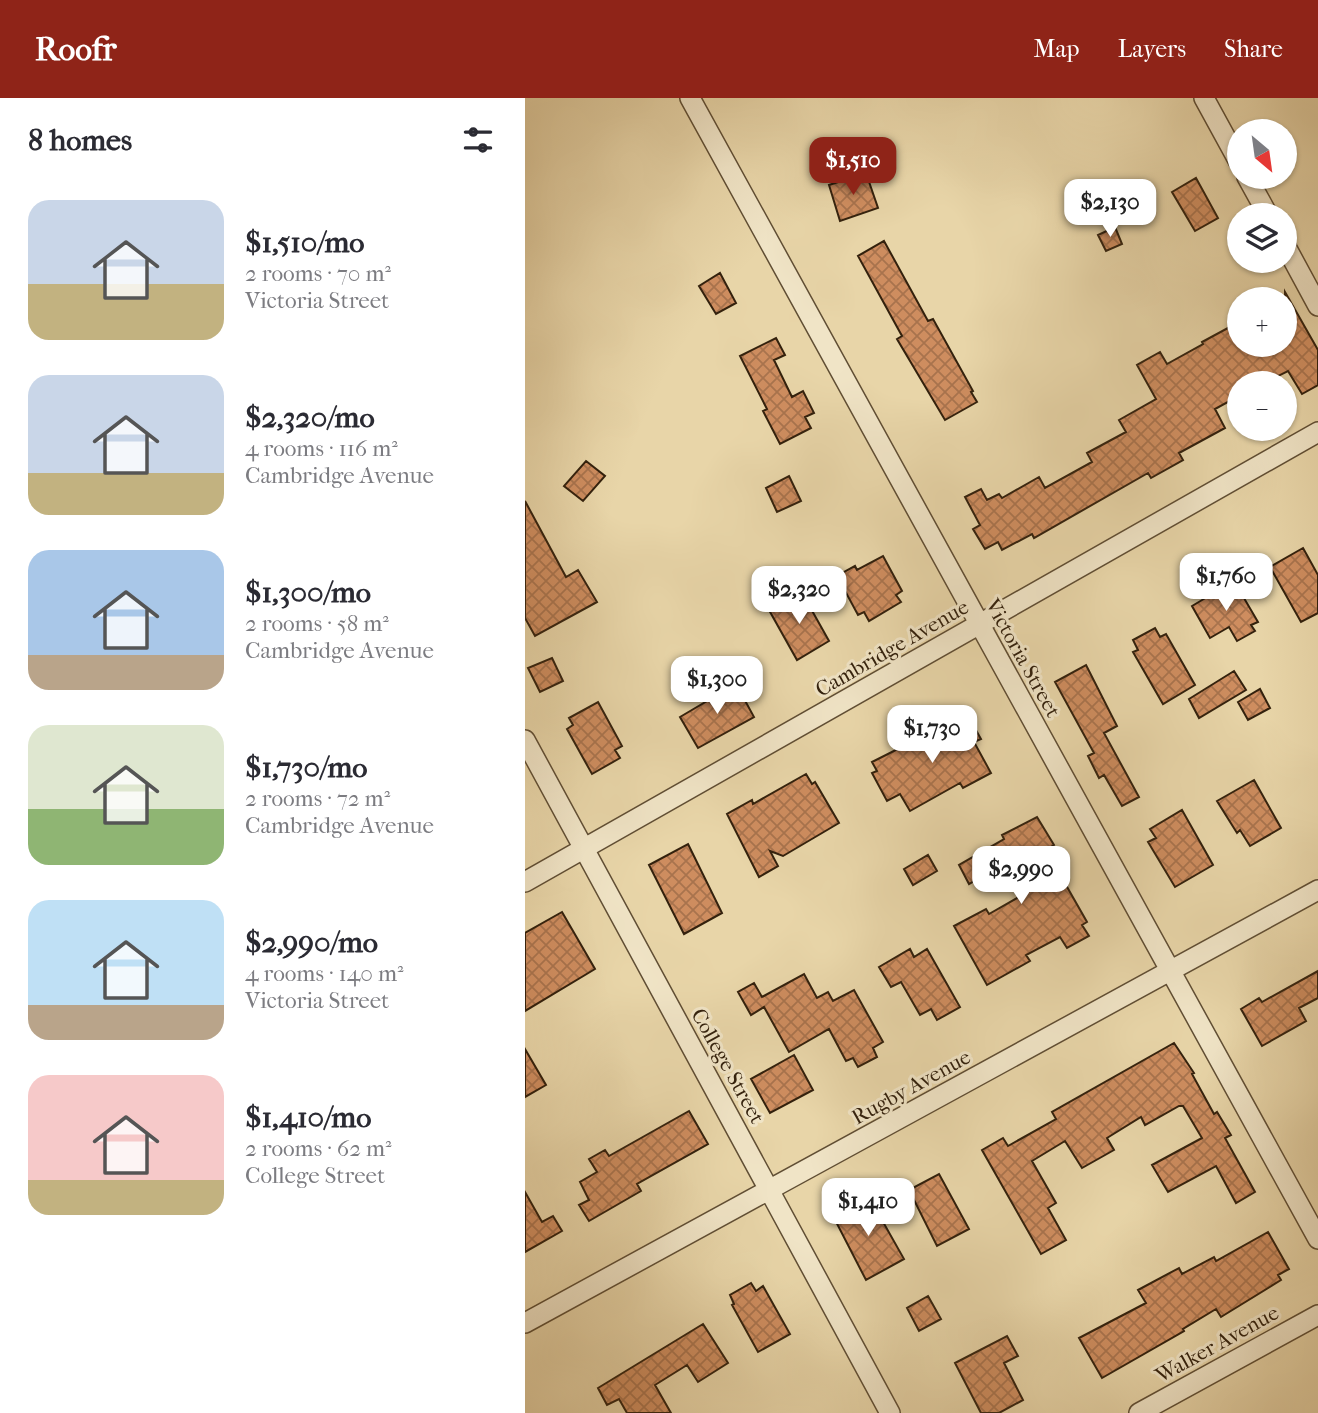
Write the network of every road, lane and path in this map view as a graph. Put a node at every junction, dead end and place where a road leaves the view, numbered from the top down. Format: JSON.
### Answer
{"nodes":[{"id":1,"x":690,"y":98,"type":"edge"},
{"id":2,"x":1204,"y":98,"type":"edge"},
{"id":3,"x":1227,"y":140,"type":"edge"},
{"id":4,"x":1297,"y":267,"type":"edge"},
{"id":5,"x":1318,"y":306,"type":"edge"},
{"id":6,"x":1318,"y":432,"type":"edge"},
{"id":7,"x":979,"y":625,"type":"junction"},
{"id":8,"x":525,"y":740,"type":"edge"},
{"id":9,"x":584,"y":849,"type":"junction"},
{"id":10,"x":525,"y":882,"type":"edge"},
{"id":11,"x":1318,"y":890,"type":"edge"},
{"id":12,"x":1169,"y":971,"type":"junction"},
{"id":13,"x":769,"y":1190,"type":"junction"},
{"id":14,"x":1318,"y":1239,"type":"edge"},
{"id":15,"x":1318,"y":1315,"type":"edge"},
{"id":16,"x":525,"y":1323,"type":"edge"},
{"id":17,"x":891,"y":1413,"type":"edge"},
{"id":18,"x":1139,"y":1413,"type":"edge"}],
"edges":[{"from":1,"to":7,"type":"street","name":"Victoria Street"},
{"from":2,"to":3,"type":"street"},
{"from":4,"to":5,"type":"street"},
{"from":6,"to":7,"type":"street","name":"Cambridge Avenue"},
{"from":7,"to":9,"type":"street","name":"Cambridge Avenue"},
{"from":7,"to":12,"type":"street","name":"Victoria Street"},
{"from":8,"to":9,"type":"street","name":"College Street"},
{"from":9,"to":10,"type":"street","name":"Cambridge Avenue"},
{"from":9,"to":13,"type":"street","name":"College Street"},
{"from":11,"to":12,"type":"street","name":"Rugby Avenue"},
{"from":12,"to":13,"type":"street","name":"Rugby Avenue"},
{"from":12,"to":14,"type":"street","name":"Victoria Street"},
{"from":13,"to":16,"type":"street","name":"Rugby Avenue"},
{"from":13,"to":17,"type":"street","name":"College Street"},
{"from":15,"to":18,"type":"street","name":"Walker Avenue"}]}
